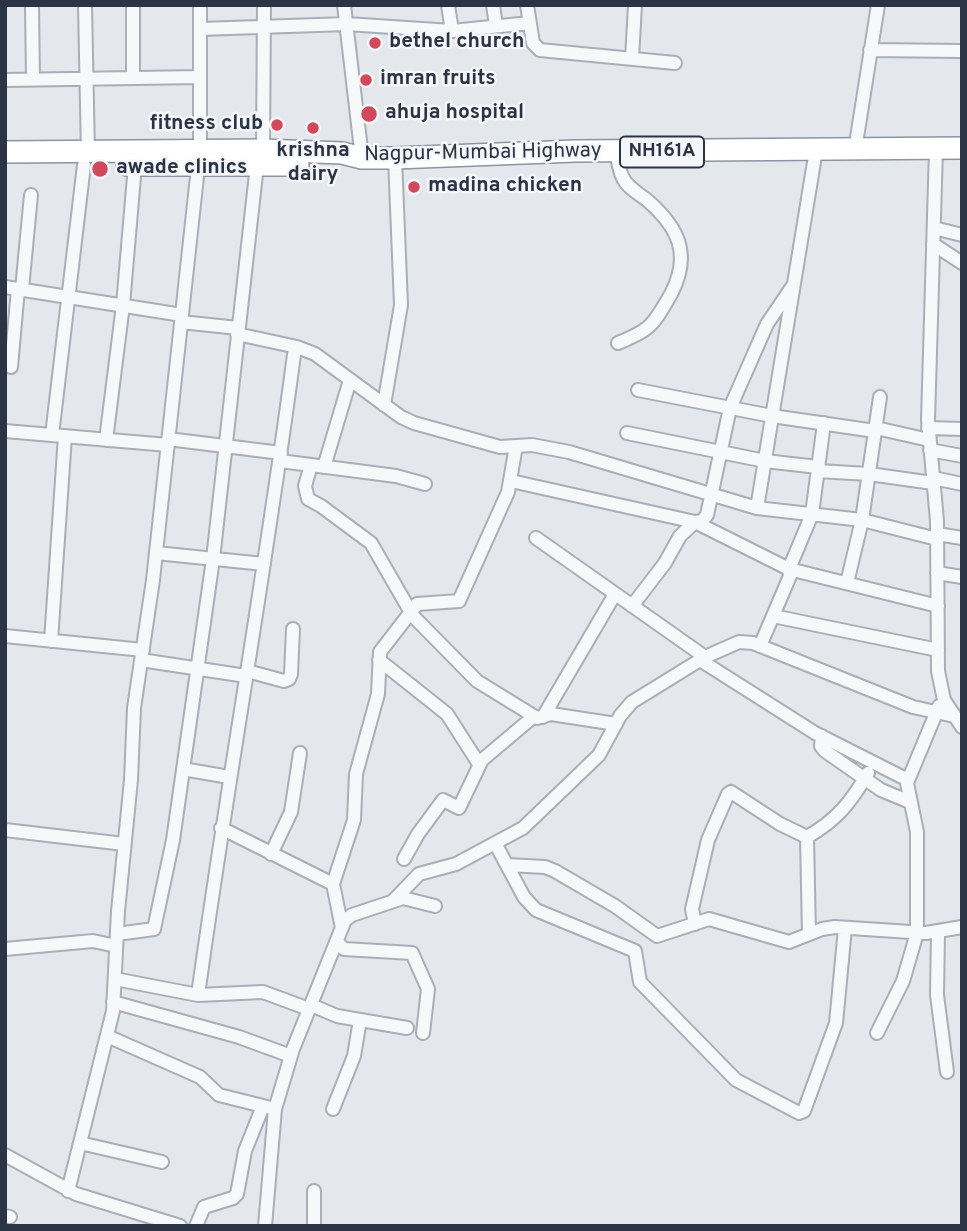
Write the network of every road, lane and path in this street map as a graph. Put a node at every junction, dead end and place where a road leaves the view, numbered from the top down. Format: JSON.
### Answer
{"nodes":[{"id":1,"x":32,"y":5,"type":"edge"},
{"id":2,"x":85,"y":5,"type":"edge"},
{"id":3,"x":133,"y":5,"type":"edge"},
{"id":4,"x":200,"y":5,"type":"edge"},
{"id":5,"x":264,"y":5,"type":"edge"},
{"id":6,"x":344,"y":5,"type":"edge"},
{"id":7,"x":448,"y":5,"type":"edge"},
{"id":8,"x":493,"y":5,"type":"edge"},
{"id":9,"x":527,"y":5,"type":"edge"},
{"id":10,"x":635,"y":5,"type":"edge"},
{"id":11,"x":878,"y":5,"type":"edge"},
{"id":12,"x":530,"y":23,"type":"junction"},
{"id":13,"x":347,"y":24,"type":"junction"},
{"id":14,"x":496,"y":26,"type":"junction"},
{"id":15,"x":264,"y":27,"type":"junction"},
{"id":16,"x":200,"y":29,"type":"junction"},
{"id":17,"x":453,"y":31,"type":"junction"},
{"id":18,"x":870,"y":50,"type":"junction"},
{"id":19,"x":961,"y":51,"type":"edge"},
{"id":20,"x":632,"y":59,"type":"junction"},
{"id":21,"x":675,"y":62,"type":"dead end"},
{"id":22,"x":200,"y":77,"type":"junction"},
{"id":23,"x":86,"y":78,"type":"junction"},
{"id":24,"x":133,"y":78,"type":"junction"},
{"id":25,"x":33,"y":79,"type":"junction"},
{"id":26,"x":5,"y":80,"type":"edge"},
{"id":27,"x":962,"y":148,"type":"edge"},
{"id":28,"x":936,"y":149,"type":"junction"},
{"id":29,"x":816,"y":150,"type":"junction"},
{"id":30,"x":855,"y":150,"type":"junction"},
{"id":31,"x":5,"y":152,"type":"edge"},
{"id":32,"x":616,"y":152,"type":"junction"},
{"id":33,"x":260,"y":157,"type":"junction"},
{"id":34,"x":199,"y":158,"type":"junction"},
{"id":35,"x":362,"y":158,"type":"junction"},
{"id":36,"x":395,"y":158,"type":"junction"},
{"id":37,"x":87,"y":161,"type":"junction"},
{"id":38,"x":5,"y":163,"type":"edge"},
{"id":39,"x":135,"y":165,"type":"junction"},
{"id":40,"x":31,"y":195,"type":"dead end"},
{"id":41,"x":934,"y":228,"type":"junction"},
{"id":42,"x":962,"y":235,"type":"edge"},
{"id":43,"x":933,"y":244,"type":"junction"},
{"id":44,"x":962,"y":263,"type":"edge"},
{"id":45,"x":794,"y":284,"type":"junction"},
{"id":46,"x":15,"y":288,"type":"edge"},
{"id":47,"x":68,"y":296,"type":"junction"},
{"id":48,"x":123,"y":305,"type":"junction"},
{"id":49,"x":182,"y":318,"type":"junction"},
{"id":50,"x":237,"y":331,"type":"junction"},
{"id":51,"x":618,"y":343,"type":"dead end"},
{"id":52,"x":295,"y":347,"type":"junction"},
{"id":53,"x":11,"y":368,"type":"dead end"},
{"id":54,"x":350,"y":380,"type":"junction"},
{"id":55,"x":638,"y":390,"type":"dead end"},
{"id":56,"x":880,"y":397,"type":"dead end"},
{"id":57,"x":384,"y":405,"type":"junction"},
{"id":58,"x":730,"y":408,"type":"junction"},
{"id":59,"x":772,"y":416,"type":"junction"},
{"id":60,"x":824,"y":423,"type":"junction"},
{"id":61,"x":961,"y":428,"type":"edge"},
{"id":62,"x":876,"y":430,"type":"junction"},
{"id":63,"x":5,"y":431,"type":"edge"},
{"id":64,"x":628,"y":433,"type":"dead end"},
{"id":65,"x":59,"y":436,"type":"junction"},
{"id":66,"x":929,"y":439,"type":"junction"},
{"id":67,"x":106,"y":440,"type":"junction"},
{"id":68,"x":168,"y":442,"type":"junction"},
{"id":69,"x":224,"y":446,"type":"junction"},
{"id":70,"x":516,"y":446,"type":"junction"},
{"id":71,"x":722,"y":452,"type":"junction"},
{"id":72,"x":962,"y":456,"type":"edge"},
{"id":73,"x":280,"y":457,"type":"junction"},
{"id":74,"x":765,"y":461,"type":"junction"},
{"id":75,"x":318,"y":466,"type":"junction"},
{"id":76,"x":818,"y":469,"type":"junction"},
{"id":77,"x":869,"y":474,"type":"junction"},
{"id":78,"x":511,"y":481,"type":"junction"},
{"id":79,"x":933,"y":481,"type":"junction"},
{"id":80,"x":425,"y":484,"type":"dead end"},
{"id":81,"x":962,"y":484,"type":"edge"},
{"id":82,"x":712,"y":495,"type":"junction"},
{"id":83,"x":757,"y":508,"type":"junction"},
{"id":84,"x":812,"y":514,"type":"junction"},
{"id":85,"x":862,"y":520,"type":"junction"},
{"id":86,"x":695,"y":522,"type":"junction"},
{"id":87,"x":937,"y":536,"type":"junction"},
{"id":88,"x":536,"y":538,"type":"dead end"},
{"id":89,"x":962,"y":538,"type":"edge"},
{"id":90,"x":156,"y":553,"type":"junction"},
{"id":91,"x":213,"y":559,"type":"junction"},
{"id":92,"x":264,"y":564,"type":"junction"},
{"id":93,"x":789,"y":569,"type":"junction"},
{"id":94,"x":937,"y":573,"type":"junction"},
{"id":95,"x":962,"y":577,"type":"edge"},
{"id":96,"x":847,"y":583,"type":"junction"},
{"id":97,"x":615,"y":594,"type":"junction"},
{"id":98,"x":632,"y":606,"type":"junction"},
{"id":99,"x":938,"y":606,"type":"junction"},
{"id":100,"x":410,"y":611,"type":"junction"},
{"id":101,"x":773,"y":616,"type":"junction"},
{"id":102,"x":293,"y":629,"type":"dead end"},
{"id":103,"x":5,"y":636,"type":"edge"},
{"id":104,"x":51,"y":640,"type":"junction"},
{"id":105,"x":760,"y":646,"type":"junction"},
{"id":106,"x":938,"y":650,"type":"junction"},
{"id":107,"x":142,"y":655,"type":"junction"},
{"id":108,"x":702,"y":659,"type":"junction"},
{"id":109,"x":379,"y":660,"type":"junction"},
{"id":110,"x":196,"y":668,"type":"junction"},
{"id":111,"x":246,"y":673,"type":"junction"},
{"id":112,"x":943,"y":694,"type":"junction"},
{"id":113,"x":935,"y":712,"type":"junction"},
{"id":114,"x":538,"y":717,"type":"junction"},
{"id":115,"x":958,"y":721,"type":"edge"},
{"id":116,"x":615,"y":724,"type":"junction"},
{"id":117,"x":822,"y":736,"type":"junction"},
{"id":118,"x":300,"y":752,"type":"dead end"},
{"id":119,"x":874,"y":763,"type":"junction"},
{"id":120,"x":479,"y":764,"type":"junction"},
{"id":121,"x":183,"y":769,"type":"junction"},
{"id":122,"x":229,"y":777,"type":"junction"},
{"id":123,"x":865,"y":779,"type":"junction"},
{"id":124,"x":908,"y":780,"type":"junction"},
{"id":125,"x":910,"y":802,"type":"junction"},
{"id":126,"x":221,"y":828,"type":"junction"},
{"id":127,"x":5,"y":831,"type":"edge"},
{"id":128,"x":807,"y":837,"type":"junction"},
{"id":129,"x":495,"y":843,"type":"junction"},
{"id":130,"x":124,"y":844,"type":"junction"},
{"id":131,"x":271,"y":854,"type":"junction"},
{"id":132,"x":404,"y":859,"type":"dead end"},
{"id":133,"x":507,"y":865,"type":"junction"},
{"id":134,"x":332,"y":884,"type":"junction"},
{"id":135,"x":394,"y":900,"type":"junction"},
{"id":136,"x":435,"y":906,"type":"dead end"},
{"id":137,"x":695,"y":924,"type":"junction"},
{"id":138,"x":342,"y":928,"type":"junction"},
{"id":139,"x":845,"y":928,"type":"junction"},
{"id":140,"x":962,"y":928,"type":"edge"},
{"id":141,"x":939,"y":932,"type":"junction"},
{"id":142,"x":916,"y":933,"type":"junction"},
{"id":143,"x":809,"y":934,"type":"junction"},
{"id":144,"x":116,"y":940,"type":"junction"},
{"id":145,"x":337,"y":942,"type":"junction"},
{"id":146,"x":5,"y":949,"type":"edge"},
{"id":147,"x":114,"y":979,"type":"junction"},
{"id":148,"x":198,"y":995,"type":"junction"},
{"id":149,"x":113,"y":1002,"type":"junction"},
{"id":150,"x":310,"y":1007,"type":"junction"},
{"id":151,"x":360,"y":1020,"type":"junction"},
{"id":152,"x":407,"y":1028,"type":"dead end"},
{"id":153,"x":423,"y":1033,"type":"dead end"},
{"id":154,"x":877,"y":1033,"type":"dead end"},
{"id":155,"x":107,"y":1036,"type":"junction"},
{"id":156,"x":291,"y":1056,"type":"junction"},
{"id":157,"x":947,"y":1072,"type":"dead end"},
{"id":158,"x":269,"y":1107,"type":"junction"},
{"id":159,"x":333,"y":1109,"type":"dead end"},
{"id":160,"x":80,"y":1143,"type":"junction"},
{"id":161,"x":5,"y":1156,"type":"edge"},
{"id":162,"x":162,"y":1162,"type":"dead end"},
{"id":163,"x":68,"y":1191,"type":"junction"},
{"id":164,"x":314,"y":1191,"type":"dead end"},
{"id":165,"x":180,"y":1226,"type":"edge"},
{"id":166,"x":196,"y":1226,"type":"edge"},
{"id":167,"x":265,"y":1226,"type":"edge"},
{"id":168,"x":314,"y":1226,"type":"edge"}],
"edges":[{"from":1,"to":25,"type":"street"},
{"from":2,"to":23,"type":"street"},
{"from":3,"to":24,"type":"street"},
{"from":4,"to":16,"type":"street"},
{"from":5,"to":15,"type":"street"},
{"from":6,"to":13,"type":"street"},
{"from":7,"to":17,"type":"street"},
{"from":8,"to":14,"type":"street"},
{"from":9,"to":12,"type":"street"},
{"from":10,"to":20,"type":"street"},
{"from":11,"to":18,"type":"street"},
{"from":12,"to":14,"type":"street"},
{"from":12,"to":20,"type":"street"},
{"from":13,"to":15,"type":"street"},
{"from":13,"to":17,"type":"street"},
{"from":13,"to":35,"type":"street"},
{"from":14,"to":17,"type":"street"},
{"from":15,"to":16,"type":"street"},
{"from":15,"to":33,"type":"street"},
{"from":16,"to":22,"type":"street"},
{"from":18,"to":19,"type":"street"},
{"from":18,"to":30,"type":"street"},
{"from":20,"to":21,"type":"street"},
{"from":22,"to":24,"type":"street"},
{"from":22,"to":34,"type":"street"},
{"from":23,"to":24,"type":"street"},
{"from":23,"to":25,"type":"street"},
{"from":23,"to":37,"type":"street"},
{"from":25,"to":26,"type":"street"},
{"from":27,"to":28,"type":"highway","name":"Nagpur-Mumbai Highway","number":"NH161A"},
{"from":28,"to":30,"type":"highway","name":"Nagpur-Mumbai Highway","number":"NH161A"},
{"from":28,"to":41,"type":"street"},
{"from":29,"to":30,"type":"highway","name":"Nagpur-Mumbai Highway","number":"NH161A"},
{"from":29,"to":32,"type":"highway","name":"Nagpur-Mumbai Highway","number":"NH161A"},
{"from":29,"to":45,"type":"street"},
{"from":31,"to":37,"type":"highway","number":"NH161A"},
{"from":32,"to":36,"type":"highway","name":"Nagpur-Mumbai Highway","number":"NH161A"},
{"from":32,"to":51,"type":"street"},
{"from":33,"to":34,"type":"highway","number":"NH161A"},
{"from":33,"to":35,"type":"highway","number":"NH161A"},
{"from":33,"to":50,"type":"street"},
{"from":34,"to":37,"type":"highway","number":"NH161A"},
{"from":34,"to":39,"type":"highway","number":"NH161A"},
{"from":34,"to":49,"type":"street"},
{"from":35,"to":36,"type":"highway","name":"Nagpur-Mumbai Highway","number":"NH161A"},
{"from":36,"to":57,"type":"street"},
{"from":37,"to":38,"type":"highway","number":"NH161A"},
{"from":37,"to":39,"type":"highway","number":"NH161A"},
{"from":37,"to":47,"type":"street"},
{"from":39,"to":48,"type":"street"},
{"from":40,"to":46,"type":"street"},
{"from":41,"to":42,"type":"street"},
{"from":41,"to":43,"type":"street"},
{"from":43,"to":44,"type":"street"},
{"from":43,"to":66,"type":"street"},
{"from":45,"to":58,"type":"street"},
{"from":45,"to":59,"type":"street"},
{"from":46,"to":47,"type":"street"},
{"from":46,"to":53,"type":"street"},
{"from":47,"to":48,"type":"street"},
{"from":47,"to":65,"type":"street"},
{"from":48,"to":49,"type":"street"},
{"from":48,"to":67,"type":"street"},
{"from":49,"to":50,"type":"street"},
{"from":49,"to":68,"type":"street"},
{"from":50,"to":52,"type":"street"},
{"from":50,"to":69,"type":"street"},
{"from":52,"to":54,"type":"street"},
{"from":52,"to":73,"type":"street"},
{"from":54,"to":57,"type":"street"},
{"from":54,"to":75,"type":"street"},
{"from":55,"to":58,"type":"street"},
{"from":56,"to":62,"type":"street"},
{"from":57,"to":70,"type":"street"},
{"from":58,"to":59,"type":"street"},
{"from":58,"to":71,"type":"street"},
{"from":59,"to":60,"type":"street"},
{"from":59,"to":74,"type":"street"},
{"from":60,"to":62,"type":"street"},
{"from":60,"to":76,"type":"street"},
{"from":61,"to":66,"type":"street"},
{"from":62,"to":66,"type":"street"},
{"from":62,"to":77,"type":"street"},
{"from":63,"to":65,"type":"street"},
{"from":64,"to":71,"type":"street"},
{"from":65,"to":67,"type":"street"},
{"from":65,"to":104,"type":"street"},
{"from":66,"to":72,"type":"street"},
{"from":66,"to":79,"type":"street"},
{"from":67,"to":68,"type":"street"},
{"from":68,"to":69,"type":"street"},
{"from":68,"to":90,"type":"street"},
{"from":69,"to":73,"type":"street"},
{"from":69,"to":91,"type":"street"},
{"from":70,"to":78,"type":"street"},
{"from":70,"to":82,"type":"street"},
{"from":71,"to":74,"type":"street"},
{"from":71,"to":82,"type":"street"},
{"from":73,"to":75,"type":"street"},
{"from":73,"to":92,"type":"street"},
{"from":74,"to":76,"type":"street"},
{"from":74,"to":83,"type":"street"},
{"from":75,"to":80,"type":"street"},
{"from":75,"to":100,"type":"street"},
{"from":76,"to":77,"type":"street"},
{"from":76,"to":84,"type":"street"},
{"from":77,"to":79,"type":"street"},
{"from":77,"to":85,"type":"street"},
{"from":78,"to":86,"type":"street"},
{"from":78,"to":100,"type":"street"},
{"from":79,"to":81,"type":"street"},
{"from":79,"to":87,"type":"street"},
{"from":82,"to":83,"type":"street"},
{"from":82,"to":86,"type":"street"},
{"from":83,"to":84,"type":"street"},
{"from":84,"to":85,"type":"street"},
{"from":84,"to":93,"type":"street"},
{"from":85,"to":87,"type":"street"},
{"from":85,"to":96,"type":"street"},
{"from":86,"to":93,"type":"street"},
{"from":86,"to":98,"type":"street"},
{"from":87,"to":89,"type":"street"},
{"from":87,"to":94,"type":"street"},
{"from":88,"to":97,"type":"street"},
{"from":90,"to":91,"type":"street"},
{"from":90,"to":107,"type":"street"},
{"from":91,"to":92,"type":"street"},
{"from":91,"to":110,"type":"street"},
{"from":92,"to":111,"type":"street"},
{"from":93,"to":96,"type":"street"},
{"from":93,"to":101,"type":"street"},
{"from":94,"to":95,"type":"street"},
{"from":94,"to":99,"type":"street"},
{"from":96,"to":99,"type":"street"},
{"from":97,"to":98,"type":"street"},
{"from":97,"to":114,"type":"street"},
{"from":98,"to":108,"type":"street"},
{"from":99,"to":106,"type":"street"},
{"from":100,"to":109,"type":"street"},
{"from":100,"to":114,"type":"street"},
{"from":101,"to":105,"type":"street"},
{"from":101,"to":106,"type":"street"},
{"from":102,"to":111,"type":"street"},
{"from":103,"to":104,"type":"street"},
{"from":104,"to":107,"type":"street"},
{"from":105,"to":108,"type":"street"},
{"from":105,"to":113,"type":"street"},
{"from":106,"to":112,"type":"street"},
{"from":107,"to":110,"type":"street"},
{"from":107,"to":130,"type":"street"},
{"from":108,"to":116,"type":"street"},
{"from":108,"to":117,"type":"street"},
{"from":109,"to":120,"type":"street"},
{"from":109,"to":134,"type":"street"},
{"from":110,"to":111,"type":"street"},
{"from":110,"to":121,"type":"street"},
{"from":111,"to":122,"type":"street"},
{"from":112,"to":113,"type":"street"},
{"from":112,"to":115,"type":"street"},
{"from":113,"to":115,"type":"street"},
{"from":113,"to":124,"type":"street"},
{"from":114,"to":116,"type":"street"},
{"from":114,"to":120,"type":"street"},
{"from":116,"to":129,"type":"street"},
{"from":117,"to":119,"type":"street"},
{"from":117,"to":123,"type":"street"},
{"from":118,"to":131,"type":"street"},
{"from":119,"to":123,"type":"street"},
{"from":119,"to":124,"type":"street"},
{"from":120,"to":132,"type":"street"},
{"from":121,"to":122,"type":"street"},
{"from":121,"to":144,"type":"street"},
{"from":122,"to":126,"type":"street"},
{"from":123,"to":125,"type":"street"},
{"from":123,"to":128,"type":"street"},
{"from":124,"to":125,"type":"street"},
{"from":125,"to":142,"type":"street"},
{"from":126,"to":131,"type":"street"},
{"from":126,"to":148,"type":"street"},
{"from":127,"to":130,"type":"street"},
{"from":128,"to":137,"type":"street"},
{"from":128,"to":143,"type":"street"},
{"from":129,"to":133,"type":"street"},
{"from":129,"to":135,"type":"street"},
{"from":130,"to":144,"type":"street"},
{"from":131,"to":134,"type":"street"},
{"from":133,"to":137,"type":"street"},
{"from":133,"to":139,"type":"street"},
{"from":134,"to":138,"type":"street"},
{"from":135,"to":136,"type":"street"},
{"from":135,"to":138,"type":"street"},
{"from":137,"to":143,"type":"street"},
{"from":138,"to":145,"type":"street"},
{"from":139,"to":142,"type":"street"},
{"from":139,"to":143,"type":"street"},
{"from":140,"to":141,"type":"street"},
{"from":141,"to":142,"type":"street"},
{"from":141,"to":157,"type":"street"},
{"from":142,"to":154,"type":"street"},
{"from":144,"to":146,"type":"street"},
{"from":144,"to":147,"type":"street"},
{"from":145,"to":150,"type":"street"},
{"from":145,"to":153,"type":"street"},
{"from":147,"to":148,"type":"street"},
{"from":147,"to":149,"type":"street"},
{"from":148,"to":150,"type":"street"},
{"from":149,"to":155,"type":"street"},
{"from":149,"to":156,"type":"street"},
{"from":150,"to":151,"type":"street"},
{"from":150,"to":156,"type":"street"},
{"from":151,"to":152,"type":"street"},
{"from":151,"to":159,"type":"street"},
{"from":155,"to":158,"type":"street"},
{"from":155,"to":160,"type":"street"},
{"from":156,"to":158,"type":"street"},
{"from":158,"to":166,"type":"street"},
{"from":158,"to":167,"type":"street"},
{"from":160,"to":162,"type":"street"},
{"from":160,"to":163,"type":"street"},
{"from":161,"to":163,"type":"street"},
{"from":163,"to":165,"type":"street"},
{"from":164,"to":168,"type":"street"}]}
